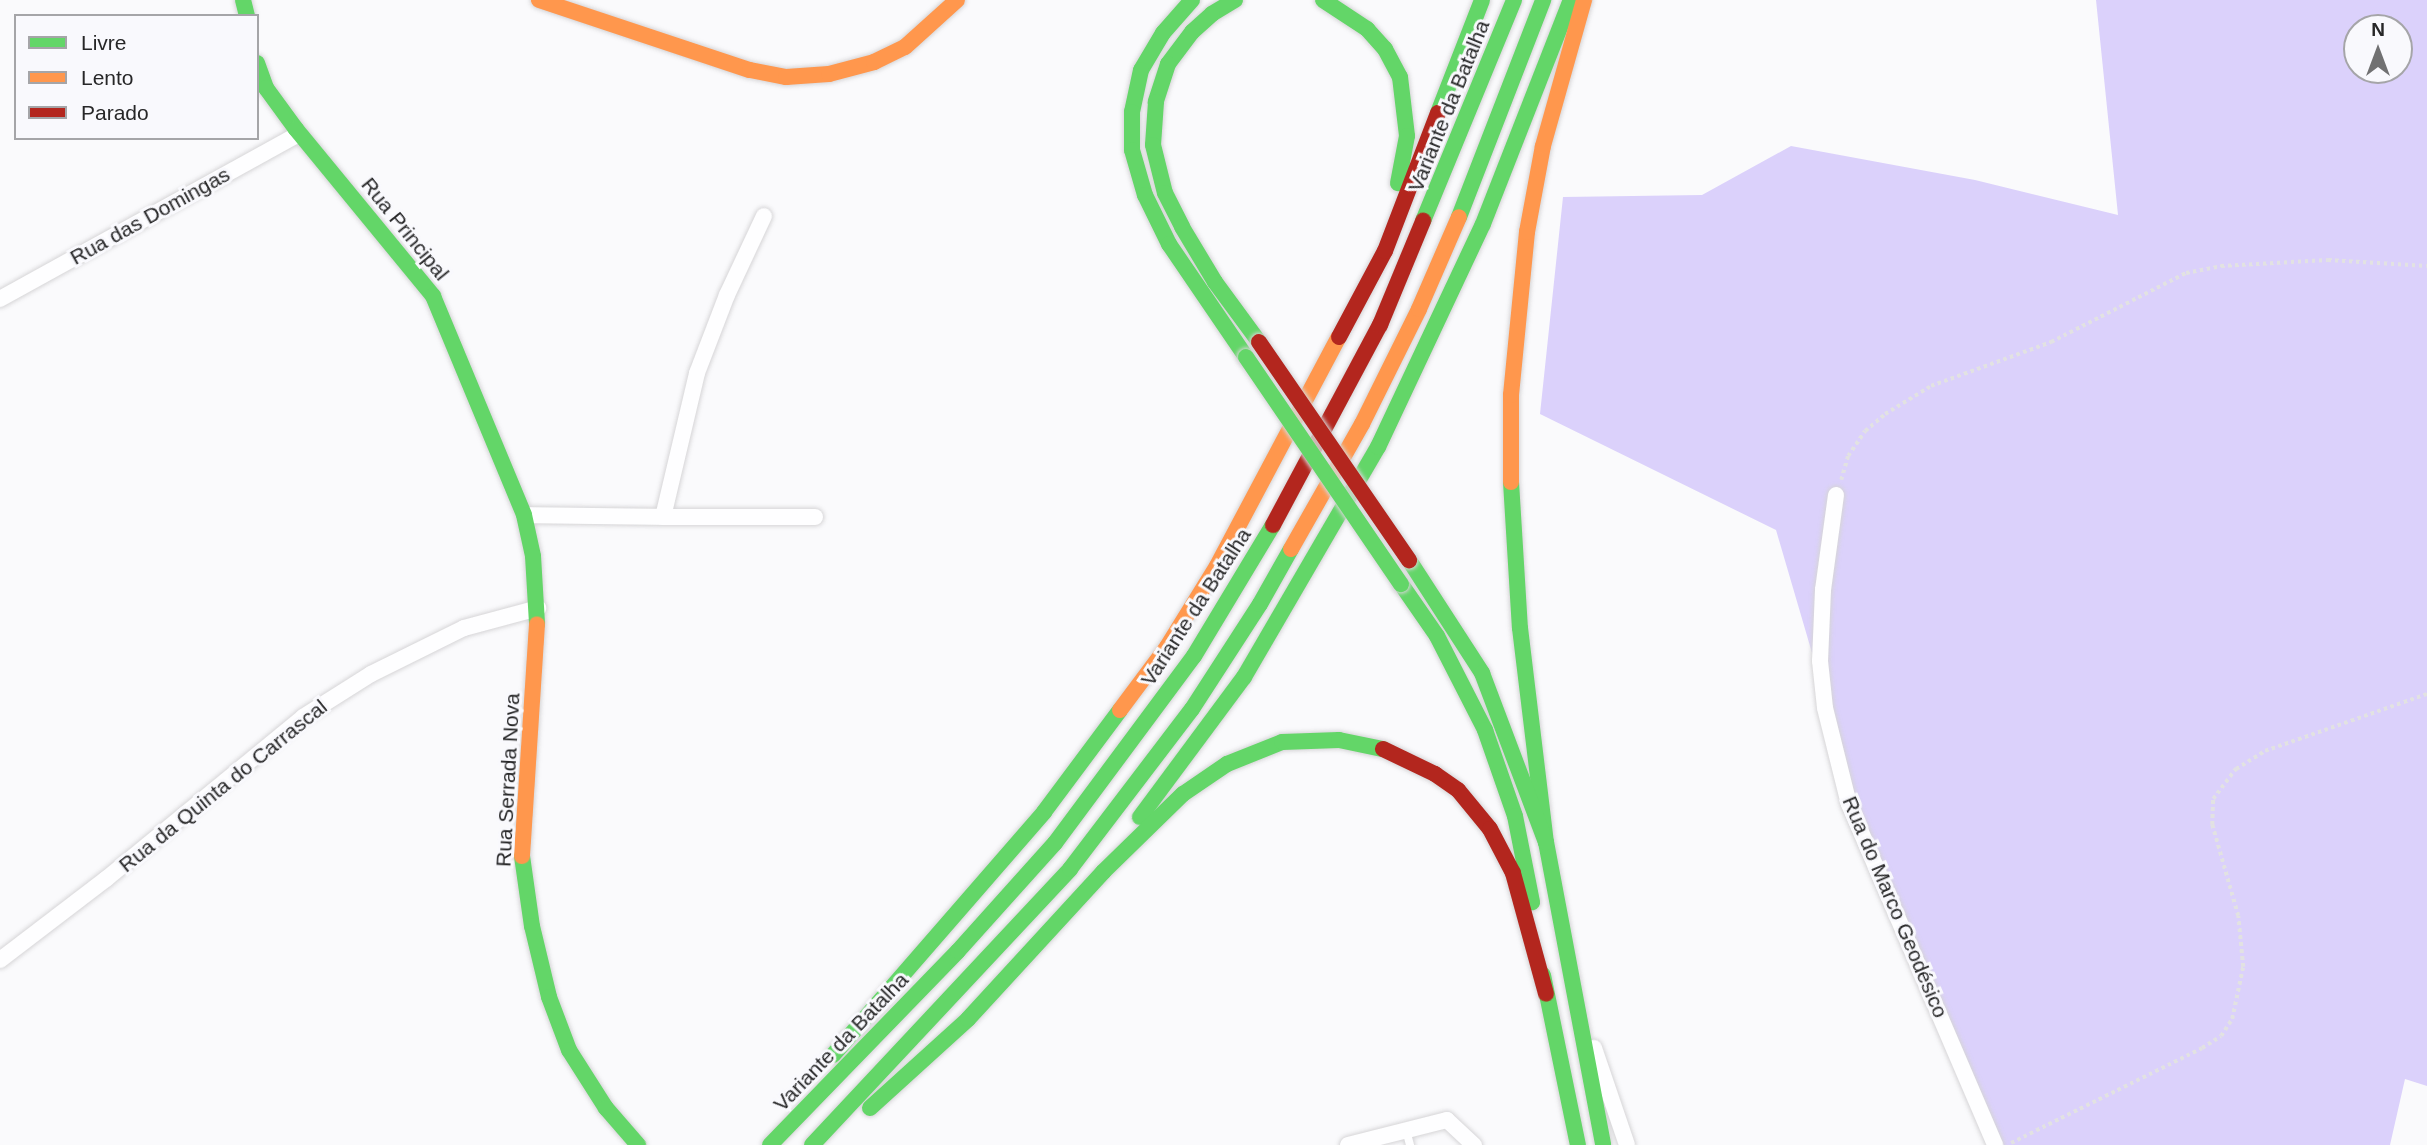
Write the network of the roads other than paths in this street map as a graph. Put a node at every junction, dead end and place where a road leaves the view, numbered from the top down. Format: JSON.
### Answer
{"nodes":[{"id":1,"x":539,"y":0,"type":"edge"},
{"id":2,"x":957,"y":0,"type":"edge"},
{"id":3,"x":1192,"y":0,"type":"edge"},
{"id":4,"x":1235,"y":0,"type":"edge"},
{"id":5,"x":1323,"y":0,"type":"edge"},
{"id":6,"x":1482,"y":0,"type":"edge"},
{"id":7,"x":1514,"y":0,"type":"edge"},
{"id":8,"x":1543,"y":0,"type":"edge"},
{"id":9,"x":1571,"y":0,"type":"edge"},
{"id":10,"x":1584,"y":0,"type":"edge"},
{"id":11,"x":259,"y":69,"type":"edge"},
{"id":12,"x":299,"y":134,"type":"junction"},
{"id":13,"x":764,"y":216,"type":"dead end"},
{"id":14,"x":0,"y":299,"type":"edge"},
{"id":15,"x":1347,"y":326,"type":"junction"},
{"id":16,"x":1836,"y":495,"type":"road end"},
{"id":17,"x":524,"y":515,"type":"junction"},
{"id":18,"x":663,"y":517,"type":"junction"},
{"id":19,"x":816,"y":517,"type":"dead end"},
{"id":20,"x":538,"y":608,"type":"junction"},
{"id":21,"x":1546,"y":842,"type":"junction"},
{"id":22,"x":1103,"y":872,"type":"junction"},
{"id":23,"x":0,"y":960,"type":"edge"},
{"id":24,"x":1546,"y":994,"type":"junction"},
{"id":25,"x":1577,"y":1007,"type":"junction"},
{"id":26,"x":1408,"y":1137,"type":"edge"},
{"id":27,"x":638,"y":1145,"type":"edge"},
{"id":28,"x":754,"y":1145,"type":"edge"},
{"id":29,"x":770,"y":1145,"type":"edge"},
{"id":30,"x":813,"y":1145,"type":"edge"},
{"id":31,"x":1348,"y":1145,"type":"edge"},
{"id":32,"x":1474,"y":1145,"type":"edge"},
{"id":33,"x":1578,"y":1145,"type":"edge"},
{"id":34,"x":1604,"y":1145,"type":"edge"},
{"id":35,"x":1627,"y":1145,"type":"edge"},
{"id":36,"x":1995,"y":1145,"type":"edge"}],
"edges":[{"from":1,"to":2,"type":"main road"},
{"from":3,"to":24,"type":"main road","bridge":true},
{"from":4,"to":21,"type":"main road","bridge":true},
{"from":5,"to":15,"type":"main road"},
{"from":6,"to":15,"type":"main road"},
{"from":7,"to":29,"type":"main road","name":"Variante da Batalha"},
{"from":8,"to":30,"type":"main road"},
{"from":9,"to":22,"type":"main road"},
{"from":10,"to":21,"type":"main road"},
{"from":11,"to":12,"type":"main road","name":"Rua Principal"},
{"from":12,"to":14,"type":"street","name":"Rua das Domingas"},
{"from":12,"to":17,"type":"main road","name":"Rua Principal"},
{"from":13,"to":18,"type":"street"},
{"from":15,"to":28,"type":"main road"},
{"from":16,"to":36,"type":"street","name":"Rua do Marco Geodésico"},
{"from":17,"to":18,"type":"street"},
{"from":17,"to":20,"type":"main road","name":"Rua Serrada Nova"},
{"from":18,"to":19,"type":"street"},
{"from":20,"to":23,"type":"street","name":"Rua da Quinta do Carrascal"},
{"from":20,"to":27,"type":"main road","name":"Rua Serrada Nova"},
{"from":21,"to":25,"type":"main road"},
{"from":22,"to":24,"type":"main road"},
{"from":22,"to":30,"type":"main road"},
{"from":24,"to":33,"type":"main road"},
{"from":25,"to":34,"type":"main road"},
{"from":25,"to":35,"type":"street"},
{"from":26,"to":31,"type":"street"},
{"from":26,"to":32,"type":"street"}]}
